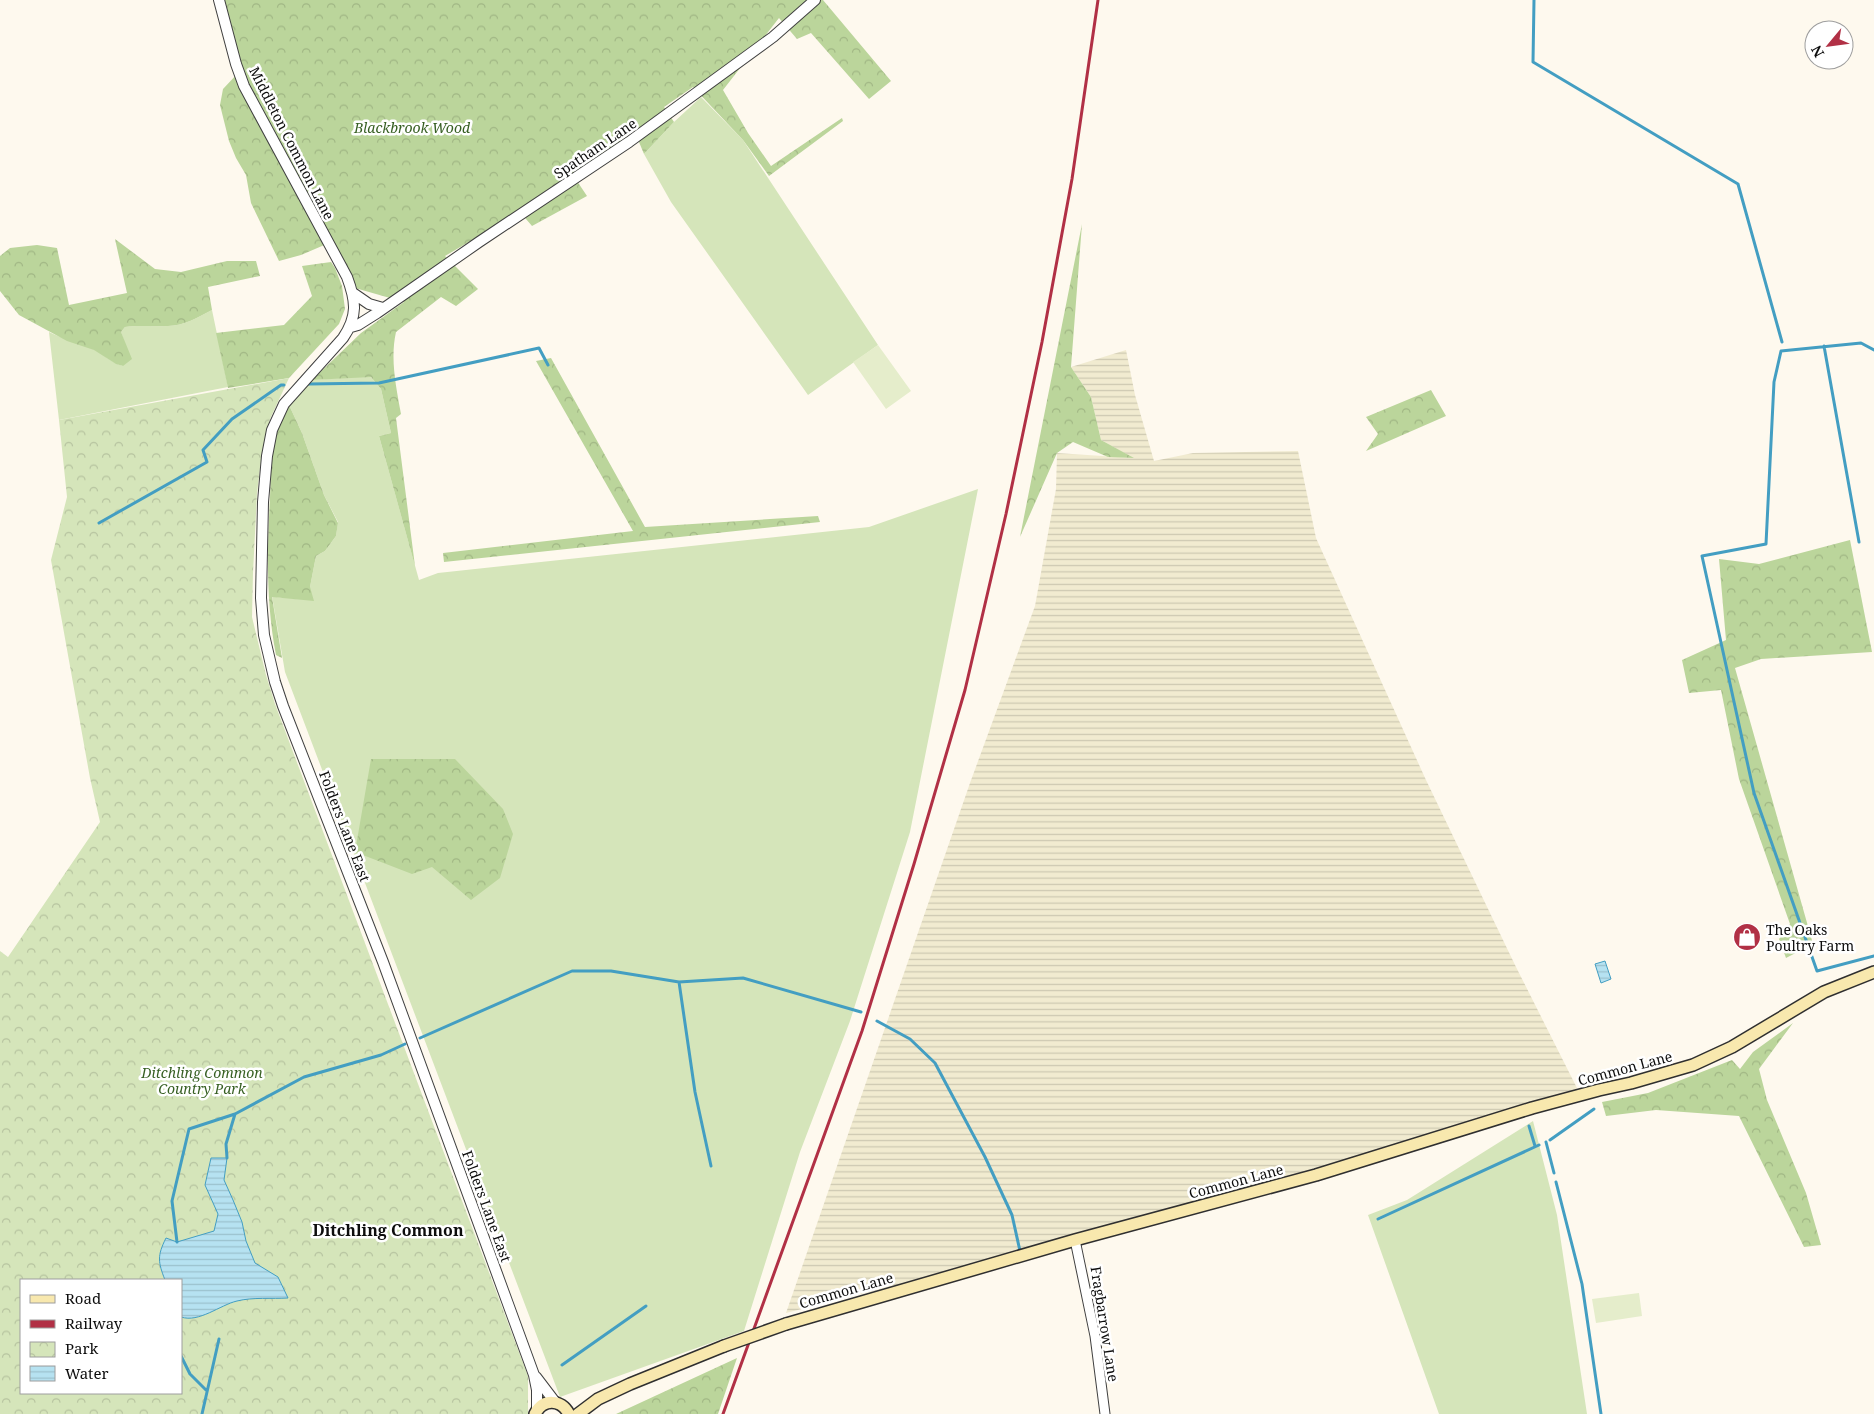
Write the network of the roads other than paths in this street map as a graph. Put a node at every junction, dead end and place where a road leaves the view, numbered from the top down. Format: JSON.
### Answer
{"nodes":[{"id":1,"x":219,"y":0,"type":"edge"},
{"id":2,"x":815,"y":0,"type":"edge"},
{"id":3,"x":354,"y":293,"type":"junction"},
{"id":4,"x":383,"y":308,"type":"junction"},
{"id":5,"x":351,"y":327,"type":"junction"},
{"id":6,"x":1874,"y":972,"type":"edge"},
{"id":7,"x":1075,"y":1240,"type":"junction"},
{"id":8,"x":534,"y":1375,"type":"junction"},
{"id":9,"x":598,"y":1400,"type":"junction"},
{"id":10,"x":558,"y":1403,"type":"junction"},
{"id":11,"x":536,"y":1412,"type":"edge"},
{"id":12,"x":569,"y":1414,"type":"edge"},
{"id":13,"x":578,"y":1414,"type":"edge"},
{"id":14,"x":1105,"y":1414,"type":"edge"}],
"edges":[{"from":1,"to":3,"type":"street","name":"Middleton Common Lane"},
{"from":2,"to":4,"type":"street","name":"Spatham Lane"},
{"from":3,"to":4,"type":"street"},
{"from":3,"to":5,"type":"street"},
{"from":4,"to":5,"type":"street","name":"Spatham Lane"},
{"from":5,"to":8,"type":"street","name":"Folders Lane East"},
{"from":6,"to":7,"type":"main road","name":"Common Lane"},
{"from":7,"to":9,"type":"main road","name":"Common Lane","bridge":true},
{"from":7,"to":14,"type":"street","name":"Fragbarrow Lane"},
{"from":8,"to":10,"type":"street","name":"Folders Lane East"},
{"from":8,"to":11,"type":"street","name":"Folders Lane East"},
{"from":9,"to":10,"type":"main road","name":"Common Lane"},
{"from":9,"to":13,"type":"main road","name":"Common Lane"},
{"from":10,"to":11,"type":"main road"},
{"from":10,"to":12,"type":"main road"}]}
